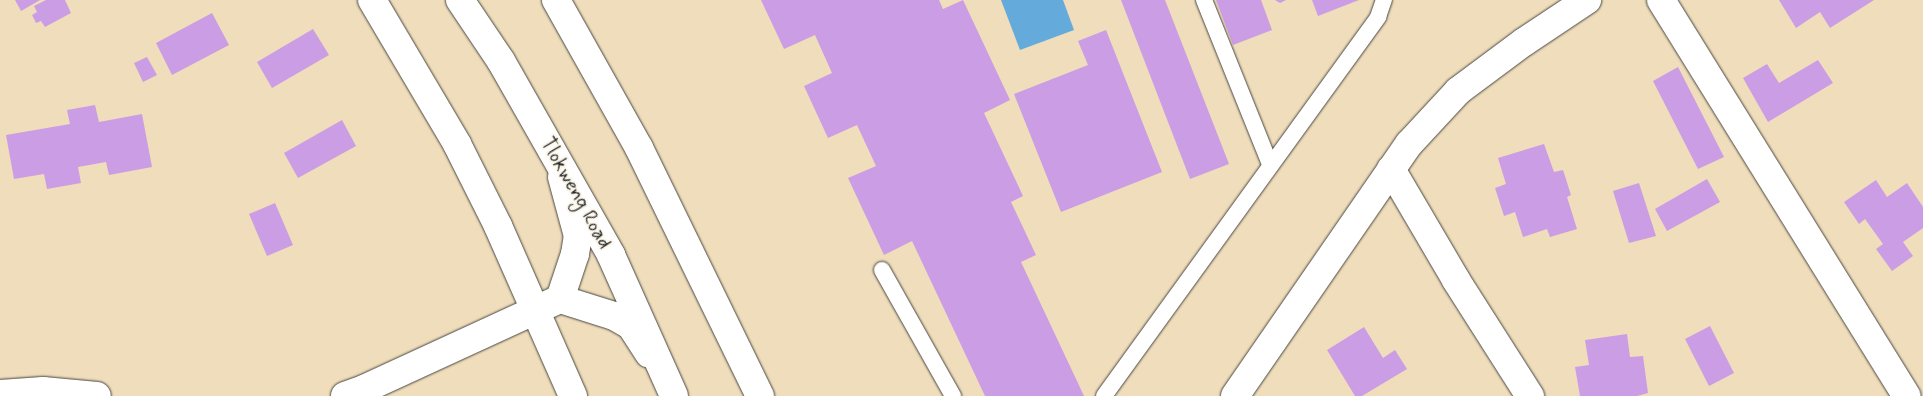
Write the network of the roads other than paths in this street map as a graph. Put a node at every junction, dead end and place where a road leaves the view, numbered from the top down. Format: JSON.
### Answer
{"nodes":[{"id":1,"x":372,"y":0,"type":"edge"},
{"id":2,"x":460,"y":0,"type":"edge"},
{"id":3,"x":556,"y":0,"type":"edge"},
{"id":4,"x":1204,"y":0,"type":"edge"},
{"id":5,"x":1384,"y":0,"type":"edge"},
{"id":6,"x":1587,"y":0,"type":"edge"},
{"id":7,"x":1661,"y":0,"type":"edge"},
{"id":8,"x":559,"y":163,"type":"junction"},
{"id":9,"x":1270,"y":164,"type":"junction"},
{"id":10,"x":1391,"y":170,"type":"junction"},
{"id":11,"x":882,"y":270,"type":"dead end"},
{"id":12,"x":560,"y":298,"type":"junction"},
{"id":13,"x":535,"y":308,"type":"junction"},
{"id":14,"x":671,"y":388,"type":"edge"},
{"id":15,"x":0,"y":394,"type":"edge"},
{"id":16,"x":85,"y":395,"type":"edge"},
{"id":17,"x":345,"y":396,"type":"edge"},
{"id":18,"x":573,"y":396,"type":"edge"},
{"id":19,"x":760,"y":396,"type":"edge"},
{"id":20,"x":953,"y":396,"type":"edge"},
{"id":21,"x":1104,"y":396,"type":"edge"},
{"id":22,"x":1235,"y":396,"type":"edge"},
{"id":23,"x":1530,"y":396,"type":"edge"},
{"id":24,"x":1907,"y":396,"type":"edge"}],
"edges":[{"from":1,"to":13,"type":"street"},
{"from":2,"to":8,"type":"street","name":"Tlokweng Road"},
{"from":3,"to":19,"type":"street"},
{"from":4,"to":9,"type":"lane"},
{"from":5,"to":9,"type":"lane"},
{"from":6,"to":10,"type":"street"},
{"from":7,"to":24,"type":"street"},
{"from":8,"to":12,"type":"street"},
{"from":8,"to":14,"type":"street","name":"Tlokweng Road"},
{"from":9,"to":21,"type":"lane"},
{"from":10,"to":22,"type":"street"},
{"from":10,"to":23,"type":"street"},
{"from":11,"to":20,"type":"lane"},
{"from":12,"to":13,"type":"street"},
{"from":12,"to":14,"type":"street"},
{"from":13,"to":17,"type":"street"},
{"from":13,"to":18,"type":"street"},
{"from":15,"to":16,"type":"street"}]}
